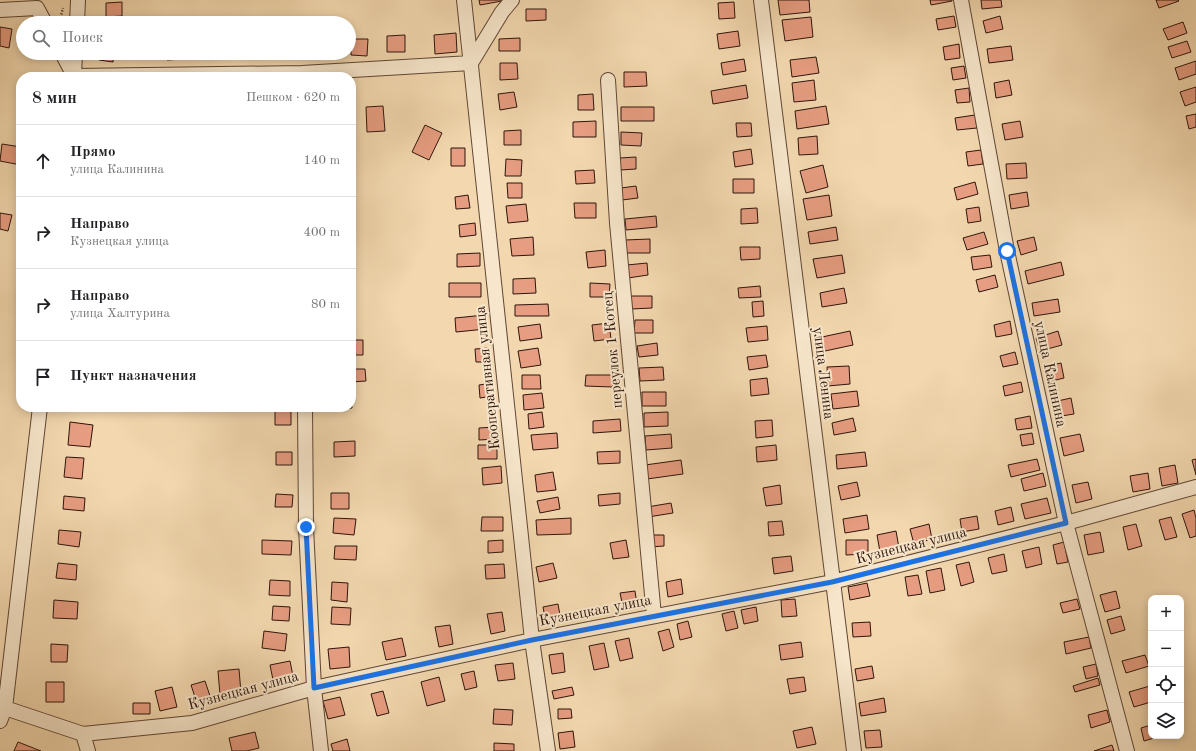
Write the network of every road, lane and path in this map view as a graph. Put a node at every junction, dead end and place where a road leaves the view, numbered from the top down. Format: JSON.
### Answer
{"nodes":[{"id":1,"x":464,"y":0,"type":"edge"},
{"id":2,"x":512,"y":0,"type":"edge"},
{"id":3,"x":760,"y":0,"type":"edge"},
{"id":4,"x":961,"y":0,"type":"edge"},
{"id":5,"x":72,"y":1,"type":"edge"},
{"id":6,"x":38,"y":4,"type":"edge"},
{"id":7,"x":0,"y":10,"type":"edge"},
{"id":8,"x":42,"y":16,"type":"edge"},
{"id":9,"x":63,"y":16,"type":"edge"},
{"id":10,"x":75,"y":16,"type":"edge"},
{"id":11,"x":66,"y":60,"type":"edge"},
{"id":12,"x":75,"y":60,"type":"edge"},
{"id":13,"x":471,"y":63,"type":"junction"},
{"id":14,"x":72,"y":72,"type":"edge"},
{"id":15,"x":74,"y":72,"type":"edge"},
{"id":16,"x":344,"y":72,"type":"edge"},
{"id":17,"x":608,"y":80,"type":"dead end"},
{"id":18,"x":39,"y":412,"type":"edge"},
{"id":19,"x":305,"y":412,"type":"edge"},
{"id":20,"x":1196,"y":488,"type":"edge"},
{"id":21,"x":1066,"y":523,"type":"junction"},
{"id":22,"x":832,"y":582,"type":"junction"},
{"id":23,"x":654,"y":616,"type":"junction"},
{"id":24,"x":532,"y":640,"type":"junction"},
{"id":25,"x":314,"y":688,"type":"junction"},
{"id":26,"x":2,"y":708,"type":"edge"},
{"id":27,"x":0,"y":721,"type":"edge"},
{"id":28,"x":83,"y":734,"type":"junction"},
{"id":29,"x":88,"y":751,"type":"edge"},
{"id":30,"x":321,"y":751,"type":"edge"},
{"id":31,"x":548,"y":751,"type":"edge"},
{"id":32,"x":854,"y":751,"type":"edge"},
{"id":33,"x":1127,"y":751,"type":"edge"}],
"edges":[{"from":1,"to":13,"type":"street","name":"Кооперативная улица"},
{"from":2,"to":13,"type":"street"},
{"from":3,"to":22,"type":"street","name":"улица Ленина"},
{"from":4,"to":21,"type":"street","name":"улица Калинина"},
{"from":5,"to":9,"type":"path"},
{"from":5,"to":10,"type":"street"},
{"from":6,"to":7,"type":"street"},
{"from":6,"to":8,"type":"street"},
{"from":11,"to":14,"type":"street"},
{"from":12,"to":15,"type":"street"},
{"from":13,"to":16,"type":"street"},
{"from":13,"to":24,"type":"street","name":"Кооперативная улица"},
{"from":17,"to":23,"type":"street","name":"переулок 1 Котец"},
{"from":18,"to":26,"type":"street"},
{"from":19,"to":25,"type":"street"},
{"from":20,"to":21,"type":"street","name":"Кузнецкая улица"},
{"from":21,"to":22,"type":"street","name":"Кузнецкая улица"},
{"from":21,"to":33,"type":"street","name":"улица Калинина"},
{"from":22,"to":23,"type":"street","name":"Кузнецкая улица"},
{"from":22,"to":32,"type":"street","name":"улица Ленина"},
{"from":23,"to":24,"type":"street","name":"Кузнецкая улица"},
{"from":24,"to":25,"type":"street","name":"Кузнецкая улица"},
{"from":24,"to":31,"type":"street","name":"Кооперативная улица"},
{"from":25,"to":28,"type":"street","name":"Кузнецкая улица"},
{"from":25,"to":30,"type":"street"},
{"from":26,"to":27,"type":"street"},
{"from":26,"to":28,"type":"street","name":"Кузнецкая улица"},
{"from":28,"to":29,"type":"street"}]}
